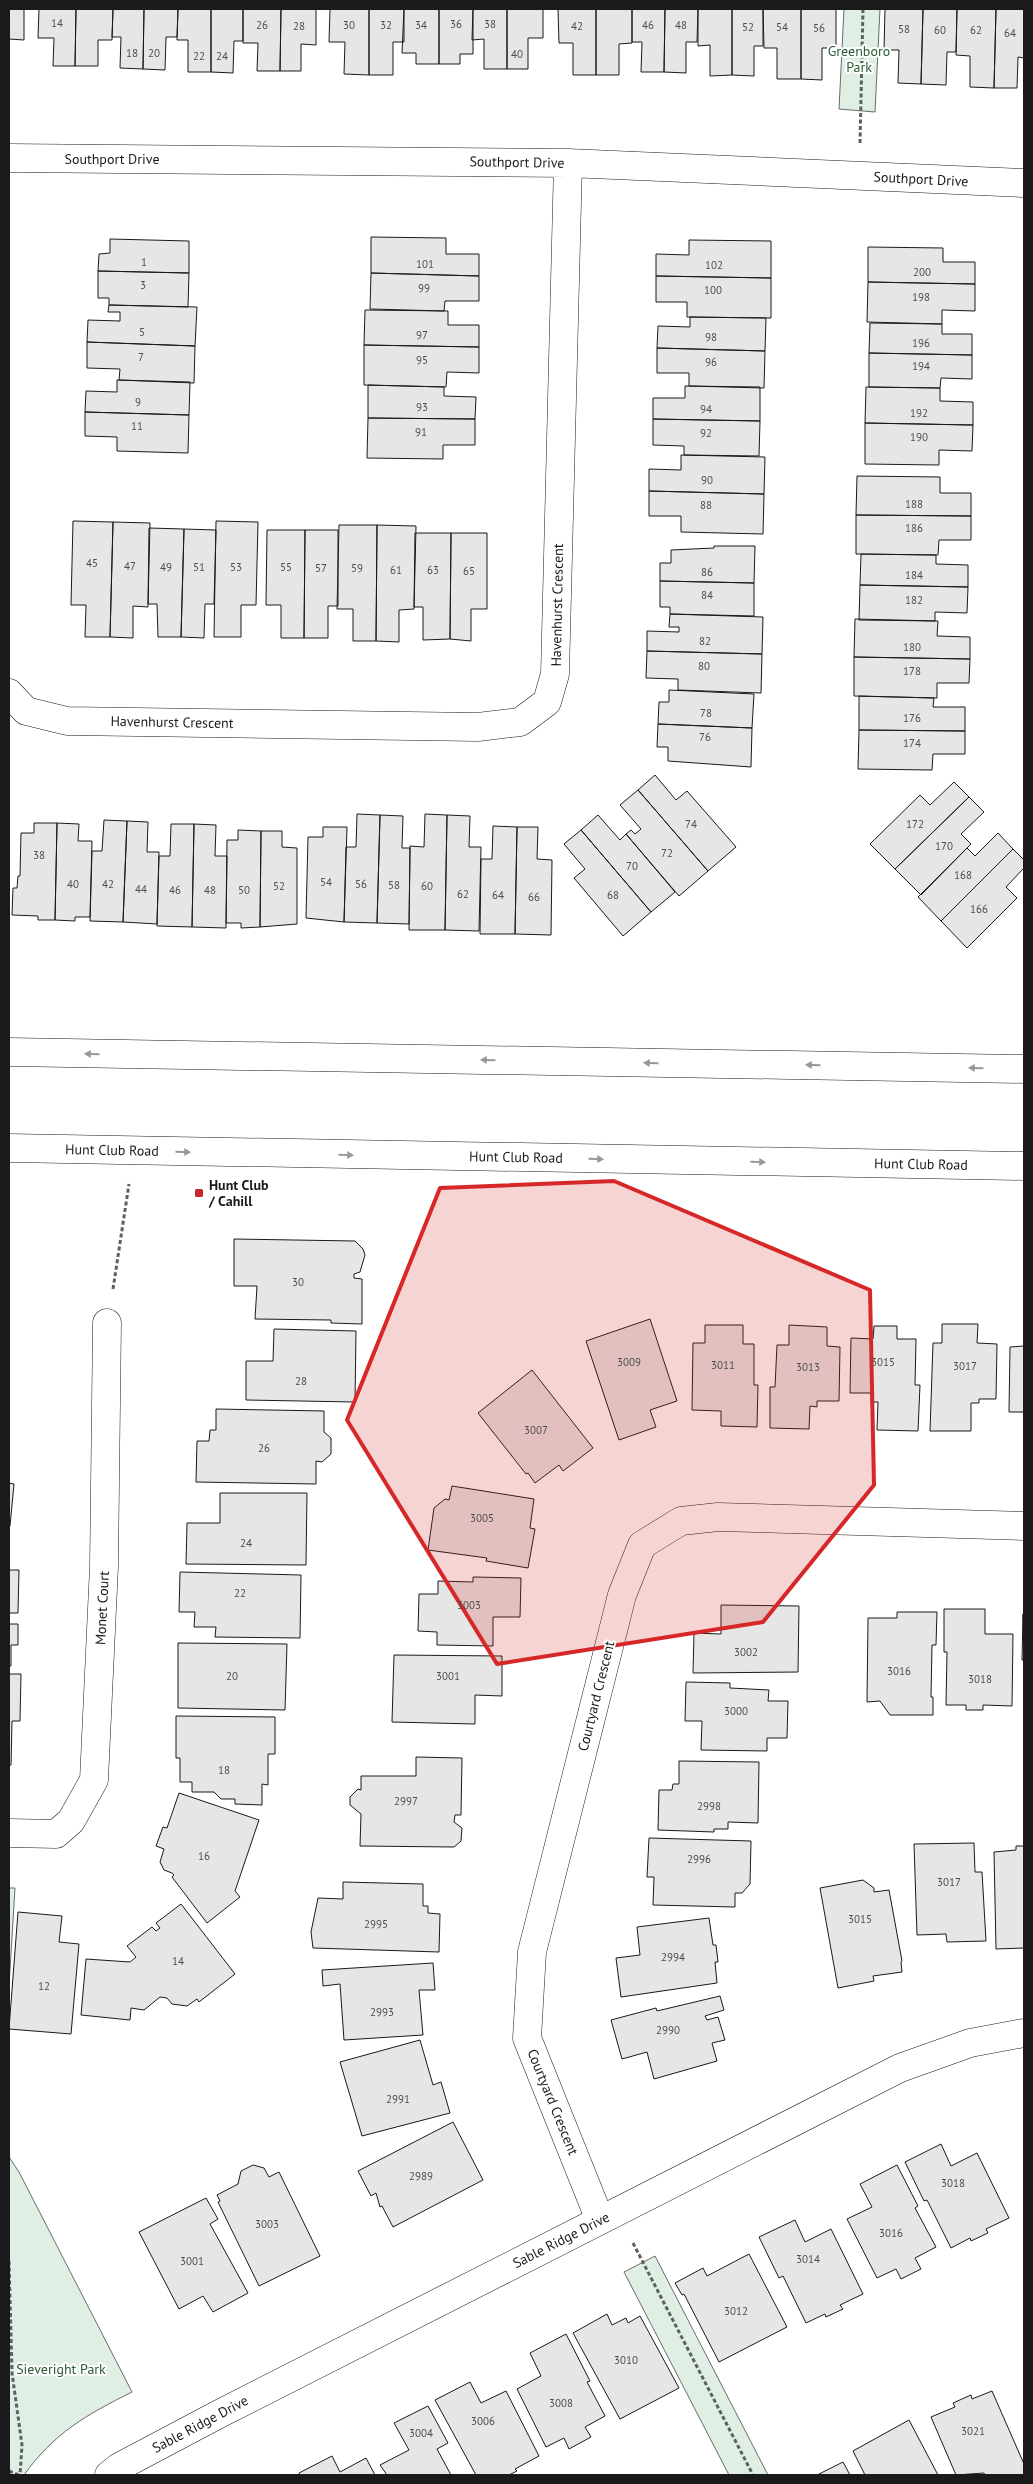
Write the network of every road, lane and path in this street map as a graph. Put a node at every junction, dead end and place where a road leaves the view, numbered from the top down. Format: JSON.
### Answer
{"nodes":[{"id":1,"x":863,"y":9,"type":"edge"},
{"id":2,"x":9,"y":158,"type":"edge"},
{"id":3,"x":568,"y":162,"type":"junction"},
{"id":4,"x":859,"y":176,"type":"junction"},
{"id":5,"x":1024,"y":183,"type":"edge"},
{"id":6,"x":9,"y":693,"type":"edge"},
{"id":7,"x":9,"y":1052,"type":"edge"},
{"id":8,"x":1024,"y":1069,"type":"edge"},
{"id":9,"x":9,"y":1148,"type":"edge"},
{"id":10,"x":134,"y":1151,"type":"junction"},
{"id":11,"x":1024,"y":1166,"type":"edge"},
{"id":12,"x":107,"y":1323,"type":"joint"},
{"id":13,"x":1024,"y":1526,"type":"edge"},
{"id":14,"x":9,"y":1833,"type":"edge"},
{"id":15,"x":1024,"y":2034,"type":"edge"},
{"id":16,"x":609,"y":2216,"type":"junction"},
{"id":17,"x":9,"y":2261,"type":"edge"},
{"id":18,"x":9,"y":2471,"type":"edge"},
{"id":19,"x":19,"y":2475,"type":"edge"},
{"id":20,"x":109,"y":2475,"type":"edge"},
{"id":21,"x":753,"y":2475,"type":"edge"}],
"edges":[{"from":1,"to":4,"type":"path"},
{"from":2,"to":3,"type":"street","name":"Southport Drive"},
{"from":3,"to":4,"type":"street","name":"Southport Drive"},
{"from":3,"to":6,"type":"street","name":"Havenhurst Crescent"},
{"from":4,"to":5,"type":"street","name":"Southport Drive"},
{"from":8,"to":7,"type":"street","one_way":true},
{"from":9,"to":10,"type":"street","name":"Hunt Club Road"},
{"from":10,"to":11,"type":"street","name":"Hunt Club Road","one_way":true},
{"from":10,"to":12,"type":"path"},
{"from":12,"to":14,"type":"street","name":"Monet Court"},
{"from":13,"to":16,"type":"street","name":"Courtyard Crescent"},
{"from":15,"to":16,"type":"street","name":"Sable Ridge Drive"},
{"from":16,"to":20,"type":"street","name":"Sable Ridge Drive"},
{"from":16,"to":21,"type":"path"},
{"from":17,"to":19,"type":"path"},
{"from":18,"to":19,"type":"path"}]}
